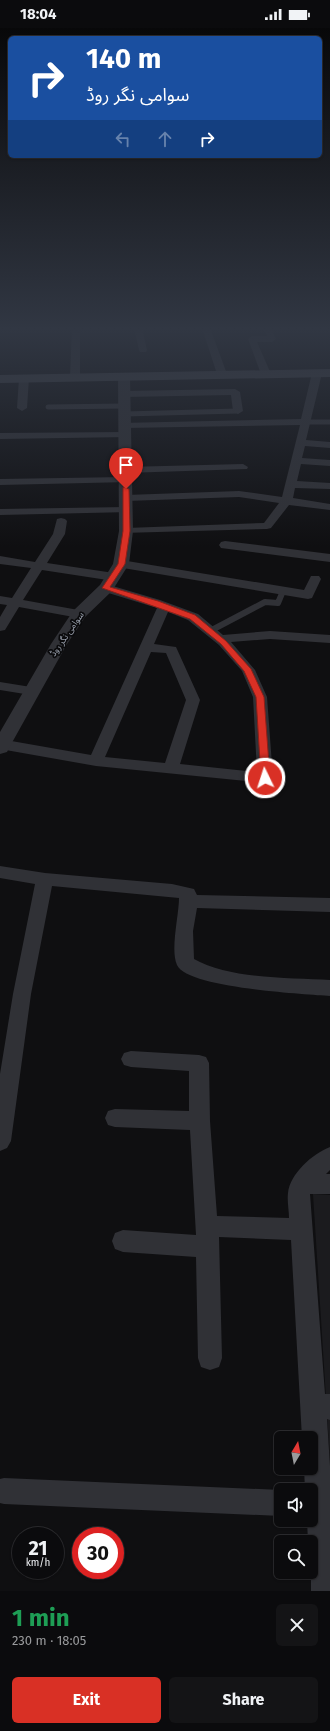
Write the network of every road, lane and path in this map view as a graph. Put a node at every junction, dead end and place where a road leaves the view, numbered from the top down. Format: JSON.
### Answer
{"nodes":[{"id":1,"x":22,"y":401,"type":"edge"},
{"id":2,"x":124,"y":401,"type":"edge"},
{"id":3,"x":192,"y":401,"type":"edge"},
{"id":4,"x":236,"y":401,"type":"edge"},
{"id":5,"x":310,"y":401,"type":"edge"},
{"id":6,"x":48,"y":407,"type":"dead end"},
{"id":7,"x":22,"y":408,"type":"dead end"},
{"id":8,"x":238,"y":412,"type":"joint"},
{"id":9,"x":124,"y":415,"type":"junction"},
{"id":10,"x":304,"y":422,"type":"junction"},
{"id":11,"x":330,"y":422,"type":"edge"},
{"id":12,"x":0,"y":436,"type":"edge"},
{"id":13,"x":300,"y":444,"type":"junction"},
{"id":14,"x":330,"y":445,"type":"edge"},
{"id":15,"x":296,"y":461,"type":"junction"},
{"id":16,"x":330,"y":462,"type":"edge"},
{"id":17,"x":243,"y":467,"type":"dead end"},
{"id":18,"x":125,"y":475,"type":"junction"},
{"id":19,"x":0,"y":482,"type":"edge"},
{"id":20,"x":290,"y":484,"type":"junction"},
{"id":21,"x":330,"y":486,"type":"edge"},
{"id":22,"x":287,"y":500,"type":"junction"},
{"id":23,"x":126,"y":504,"type":"junction"},
{"id":24,"x":330,"y":507,"type":"edge"},
{"id":25,"x":0,"y":512,"type":"edge"},
{"id":26,"x":61,"y":521,"type":"dead end"},
{"id":27,"x":126,"y":531,"type":"junction"},
{"id":28,"x":225,"y":545,"type":"dead end"},
{"id":29,"x":330,"y":558,"type":"edge"},
{"id":30,"x":0,"y":560,"type":"edge"},
{"id":31,"x":39,"y":566,"type":"junction"},
{"id":32,"x":114,"y":577,"type":"junction"},
{"id":33,"x":315,"y":579,"type":"dead end"},
{"id":34,"x":282,"y":591,"type":"junction"},
{"id":35,"x":0,"y":600,"type":"edge"},
{"id":36,"x":16,"y":604,"type":"junction"},
{"id":37,"x":164,"y":606,"type":"junction"},
{"id":38,"x":79,"y":614,"type":"junction"},
{"id":39,"x":0,"y":627,"type":"edge"},
{"id":40,"x":215,"y":635,"type":"junction"},
{"id":41,"x":330,"y":639,"type":"edge"},
{"id":42,"x":146,"y":647,"type":"junction"},
{"id":43,"x":0,"y":686,"type":"edge"},
{"id":44,"x":31,"y":691,"type":"junction"},
{"id":45,"x":1,"y":746,"type":"edge"},
{"id":46,"x":96,"y":761,"type":"junction"},
{"id":47,"x":171,"y":768,"type":"junction"},
{"id":48,"x":0,"y":872,"type":"edge"},
{"id":49,"x":45,"y":879,"type":"junction"},
{"id":50,"x":188,"y":901,"type":"junction"},
{"id":51,"x":330,"y":905,"type":"edge"},
{"id":52,"x":330,"y":988,"type":"edge"},
{"id":53,"x":131,"y":1059,"type":"dead end"},
{"id":54,"x":115,"y":1118,"type":"dead end"},
{"id":55,"x":200,"y":1121,"type":"junction"},
{"id":56,"x":0,"y":1141,"type":"edge"},
{"id":57,"x":330,"y":1157,"type":"edge"},
{"id":58,"x":301,"y":1184,"type":"junction"},
{"id":59,"x":330,"y":1184,"type":"edge"},
{"id":60,"x":300,"y":1230,"type":"junction"},
{"id":61,"x":207,"y":1237,"type":"junction"},
{"id":62,"x":123,"y":1241,"type":"dead end"},
{"id":63,"x":210,"y":1358,"type":"dead end"},
{"id":64,"x":322,"y":1406,"type":"edge"},
{"id":65,"x":317,"y":1483,"type":"edge"},
{"id":66,"x":4,"y":1490,"type":"dead end"},
{"id":67,"x":274,"y":1503,"type":"edge"},
{"id":68,"x":318,"y":1524,"type":"edge"},
{"id":69,"x":326,"y":1575,"type":"edge"}],
"edges":[{"from":1,"to":7,"type":"street"},
{"from":2,"to":9,"type":"street"},
{"from":3,"to":9,"type":"street"},
{"from":4,"to":8,"type":"street"},
{"from":5,"to":10,"type":"street"},
{"from":6,"to":9,"type":"lane"},
{"from":8,"to":9,"type":"lane"},
{"from":9,"to":10,"type":"street"},
{"from":9,"to":12,"type":"street"},
{"from":9,"to":18,"type":"street"},
{"from":10,"to":11,"type":"lane"},
{"from":10,"to":13,"type":"street"},
{"from":13,"to":14,"type":"street"},
{"from":13,"to":15,"type":"street"},
{"from":15,"to":16,"type":"street"},
{"from":15,"to":20,"type":"street"},
{"from":17,"to":18,"type":"street"},
{"from":18,"to":19,"type":"street"},
{"from":18,"to":23,"type":"street"},
{"from":20,"to":21,"type":"street"},
{"from":20,"to":22,"type":"street"},
{"from":22,"to":23,"type":"street"},
{"from":22,"to":24,"type":"street"},
{"from":22,"to":27,"type":"street"},
{"from":23,"to":25,"type":"street"},
{"from":23,"to":27,"type":"street"},
{"from":26,"to":31,"type":"street"},
{"from":27,"to":32,"type":"street"},
{"from":28,"to":29,"type":"street"},
{"from":30,"to":31,"type":"street"},
{"from":31,"to":32,"type":"street"},
{"from":31,"to":36,"type":"street"},
{"from":32,"to":34,"type":"street"},
{"from":32,"to":37,"type":"street"},
{"from":32,"to":38,"type":"street","name":"سوامی نگر روڈ"},
{"from":33,"to":34,"type":"street"},
{"from":34,"to":40,"type":"lane"},
{"from":35,"to":36,"type":"street"},
{"from":36,"to":38,"type":"street"},
{"from":36,"to":39,"type":"street"},
{"from":37,"to":40,"type":"street"},
{"from":37,"to":42,"type":"street"},
{"from":38,"to":44,"type":"street","name":"سوامی نگر روڈ"},
{"from":40,"to":41,"type":"street"},
{"from":40,"to":47,"type":"street"},
{"from":42,"to":46,"type":"street"},
{"from":42,"to":47,"type":"street"},
{"from":43,"to":44,"type":"street"},
{"from":44,"to":45,"type":"street","name":"سوامی نگر روڈ"},
{"from":45,"to":46,"type":"street"},
{"from":46,"to":47,"type":"street"},
{"from":48,"to":49,"type":"street"},
{"from":49,"to":50,"type":"street"},
{"from":49,"to":56,"type":"street"},
{"from":50,"to":51,"type":"street"},
{"from":50,"to":52,"type":"street"},
{"from":53,"to":55,"type":"street"},
{"from":54,"to":55,"type":"street"},
{"from":55,"to":61,"type":"street"},
{"from":57,"to":58,"type":"street"},
{"from":58,"to":59,"type":"street"},
{"from":58,"to":60,"type":"street"},
{"from":60,"to":61,"type":"street"},
{"from":60,"to":64,"type":"street"},
{"from":61,"to":62,"type":"street"},
{"from":61,"to":63,"type":"street"},
{"from":64,"to":65,"type":"street"},
{"from":66,"to":67,"type":"street"},
{"from":68,"to":69,"type":"street"}]}
